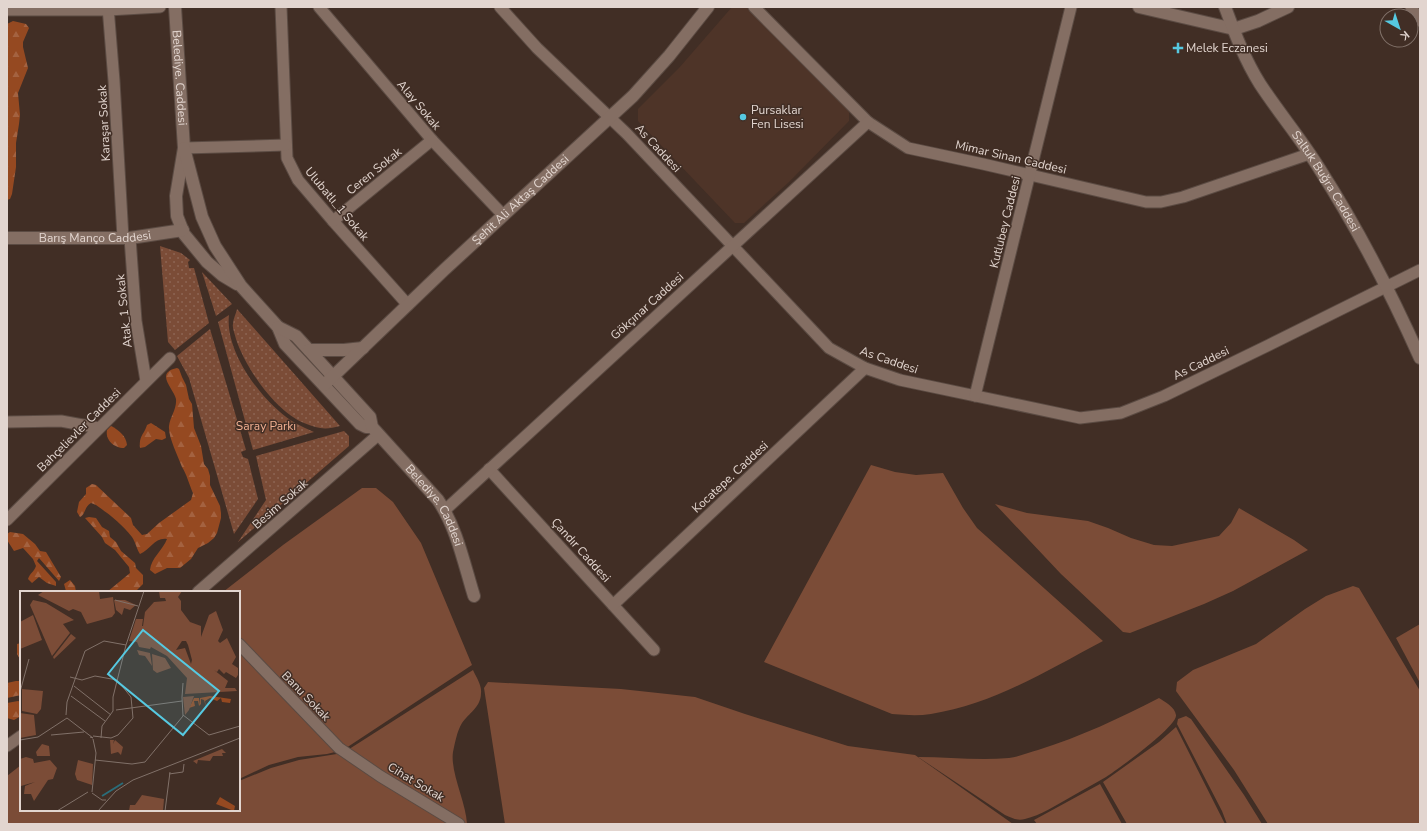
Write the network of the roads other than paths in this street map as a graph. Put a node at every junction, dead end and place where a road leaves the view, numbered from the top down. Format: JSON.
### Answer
{"nodes":[{"id":1,"x":160,"y":7,"type":"edge"},
{"id":2,"x":175,"y":7,"type":"edge"},
{"id":3,"x":281,"y":7,"type":"edge"},
{"id":4,"x":318,"y":7,"type":"edge"},
{"id":5,"x":500,"y":7,"type":"edge"},
{"id":6,"x":708,"y":7,"type":"edge"},
{"id":7,"x":754,"y":7,"type":"edge"},
{"id":8,"x":1071,"y":7,"type":"edge"},
{"id":9,"x":1139,"y":7,"type":"edge"},
{"id":10,"x":1225,"y":7,"type":"edge"},
{"id":11,"x":1288,"y":7,"type":"edge"},
{"id":12,"x":1411,"y":7,"type":"edge"},
{"id":13,"x":108,"y":8,"type":"edge"},
{"id":14,"x":7,"y":10,"type":"edge"},
{"id":15,"x":1420,"y":21,"type":"edge"},
{"id":16,"x":1234,"y":29,"type":"junction"},
{"id":17,"x":611,"y":118,"type":"junction"},
{"id":18,"x":868,"y":122,"type":"junction"},
{"id":19,"x":432,"y":140,"type":"junction"},
{"id":20,"x":286,"y":145,"type":"junction"},
{"id":21,"x":184,"y":148,"type":"junction"},
{"id":22,"x":1309,"y":154,"type":"junction"},
{"id":23,"x":1030,"y":175,"type":"junction"},
{"id":24,"x":503,"y":215,"type":"junction"},
{"id":25,"x":332,"y":221,"type":"junction"},
{"id":26,"x":183,"y":230,"type":"junction"},
{"id":27,"x":7,"y":238,"type":"edge"},
{"id":28,"x":126,"y":238,"type":"junction"},
{"id":29,"x":733,"y":246,"type":"junction"},
{"id":30,"x":1420,"y":270,"type":"edge"},
{"id":31,"x":241,"y":286,"type":"junction"},
{"id":32,"x":1386,"y":287,"type":"junction"},
{"id":33,"x":408,"y":305,"type":"junction"},
{"id":34,"x":278,"y":327,"type":"junction"},
{"id":35,"x":363,"y":348,"type":"junction"},
{"id":36,"x":309,"y":350,"type":"junction"},
{"id":37,"x":170,"y":358,"type":"dead end"},
{"id":38,"x":1420,"y":358,"type":"edge"},
{"id":39,"x":865,"y":368,"type":"junction"},
{"id":40,"x":333,"y":376,"type":"junction"},
{"id":41,"x":146,"y":381,"type":"junction"},
{"id":42,"x":324,"y":385,"type":"junction"},
{"id":43,"x":975,"y":396,"type":"junction"},
{"id":44,"x":7,"y":422,"type":"edge"},
{"id":45,"x":99,"y":428,"type":"junction"},
{"id":46,"x":375,"y":431,"type":"junction"},
{"id":47,"x":489,"y":469,"type":"junction"},
{"id":48,"x":445,"y":510,"type":"junction"},
{"id":49,"x":7,"y":520,"type":"edge"},
{"id":50,"x":199,"y":591,"type":"edge"},
{"id":51,"x":474,"y":596,"type":"dead end"},
{"id":52,"x":613,"y":605,"type":"junction"},
{"id":53,"x":240,"y":645,"type":"edge"},
{"id":54,"x":654,"y":650,"type":"dead end"},
{"id":55,"x":20,"y":737,"type":"edge"},
{"id":56,"x":7,"y":746,"type":"edge"},
{"id":57,"x":359,"y":762,"type":"joint"},
{"id":58,"x":459,"y":824,"type":"edge"}],
"edges":[{"from":1,"to":13,"type":"street"},
{"from":2,"to":21,"type":"street","name":"Belediye. Caddesi"},
{"from":3,"to":20,"type":"street","name":"Ulubatlı_1 Sokak"},
{"from":4,"to":19,"type":"street","name":"Alay Sokak"},
{"from":5,"to":17,"type":"street","name":"As Caddesi"},
{"from":6,"to":17,"type":"street","name":"Şehit Ali Aktaş Caddesi"},
{"from":7,"to":18,"type":"street","name":"Mimar Sinan Caddesi"},
{"from":8,"to":23,"type":"street","name":"Kutlubey Caddesi"},
{"from":9,"to":16,"type":"street"},
{"from":10,"to":16,"type":"street","name":"Saltuk Buğra Caddesi"},
{"from":11,"to":16,"type":"street"},
{"from":12,"to":15,"type":"street"},
{"from":13,"to":14,"type":"street"},
{"from":13,"to":28,"type":"street","name":"Karaşar Sokak"},
{"from":16,"to":22,"type":"street","name":"Saltuk Buğra Caddesi"},
{"from":17,"to":24,"type":"street","name":"Şehit Ali Aktaş Caddesi"},
{"from":17,"to":29,"type":"street","name":"As Caddesi"},
{"from":18,"to":23,"type":"street","name":"Mimar Sinan Caddesi"},
{"from":18,"to":29,"type":"street","name":"Gökçınar Caddesi"},
{"from":19,"to":24,"type":"street","name":"Alay Sokak"},
{"from":19,"to":25,"type":"street","name":"Ceren Sokak"},
{"from":20,"to":21,"type":"street"},
{"from":20,"to":25,"type":"street","name":"Ulubatlı_1 Sokak"},
{"from":21,"to":26,"type":"street"},
{"from":21,"to":31,"type":"street"},
{"from":22,"to":23,"type":"street","name":"Mimar Sinan Caddesi"},
{"from":22,"to":32,"type":"street","name":"Saltuk Buğra Caddesi"},
{"from":23,"to":43,"type":"street","name":"Kutlubey Caddesi"},
{"from":24,"to":33,"type":"street","name":"Şehit Ali Aktaş Caddesi"},
{"from":25,"to":33,"type":"street","name":"Ulubatlı_1 Sokak"},
{"from":26,"to":28,"type":"street","name":"Barış Manço Caddesi"},
{"from":26,"to":31,"type":"street"},
{"from":27,"to":28,"type":"street","name":"Barış Manço Caddesi"},
{"from":28,"to":41,"type":"street","name":"Atak_1 Sokak"},
{"from":29,"to":39,"type":"street","name":"As Caddesi"},
{"from":29,"to":47,"type":"street","name":"Gökçınar Caddesi"},
{"from":30,"to":32,"type":"street","name":"As Caddesi"},
{"from":31,"to":34,"type":"street","name":"Belediye. Caddesi"},
{"from":32,"to":38,"type":"street","name":"Saltuk Buğra Caddesi"},
{"from":32,"to":43,"type":"street","name":"As Caddesi"},
{"from":33,"to":35,"type":"street","name":"Şehit Ali Aktaş Caddesi"},
{"from":34,"to":36,"type":"street","name":"Belediye. Caddesi"},
{"from":34,"to":42,"type":"street","name":"Belediye. Caddesi"},
{"from":35,"to":36,"type":"street"},
{"from":35,"to":40,"type":"street","name":"Şehit Ali Aktaş Caddesi"},
{"from":36,"to":40,"type":"street","name":"Belediye. Caddesi"},
{"from":37,"to":41,"type":"street","name":"Bahçelievler Caddesi"},
{"from":39,"to":43,"type":"street","name":"As Caddesi"},
{"from":39,"to":52,"type":"street","name":"Kocatepe. Caddesi"},
{"from":40,"to":42,"type":"street","name":"Şehit Ali Aktaş Caddesi"},
{"from":40,"to":46,"type":"street","name":"Belediye. Caddesi"},
{"from":41,"to":45,"type":"street","name":"Bahçelievler Caddesi"},
{"from":42,"to":46,"type":"street","name":"Belediye. Caddesi"},
{"from":44,"to":45,"type":"street"},
{"from":45,"to":49,"type":"street","name":"Bahçelievler Caddesi"},
{"from":46,"to":48,"type":"street","name":"Belediye. Caddesi"},
{"from":46,"to":50,"type":"street","name":"Besim Sokak"},
{"from":47,"to":48,"type":"street","name":"Gökçınar Caddesi"},
{"from":47,"to":52,"type":"street","name":"Çandır Caddesi"},
{"from":48,"to":51,"type":"street","name":"Belediye. Caddesi"},
{"from":52,"to":54,"type":"street","name":"Çandır Caddesi"},
{"from":53,"to":57,"type":"street","name":"Banu Sokak"},
{"from":55,"to":56,"type":"street"},
{"from":57,"to":58,"type":"street","name":"Cihat Sokak"}]}
